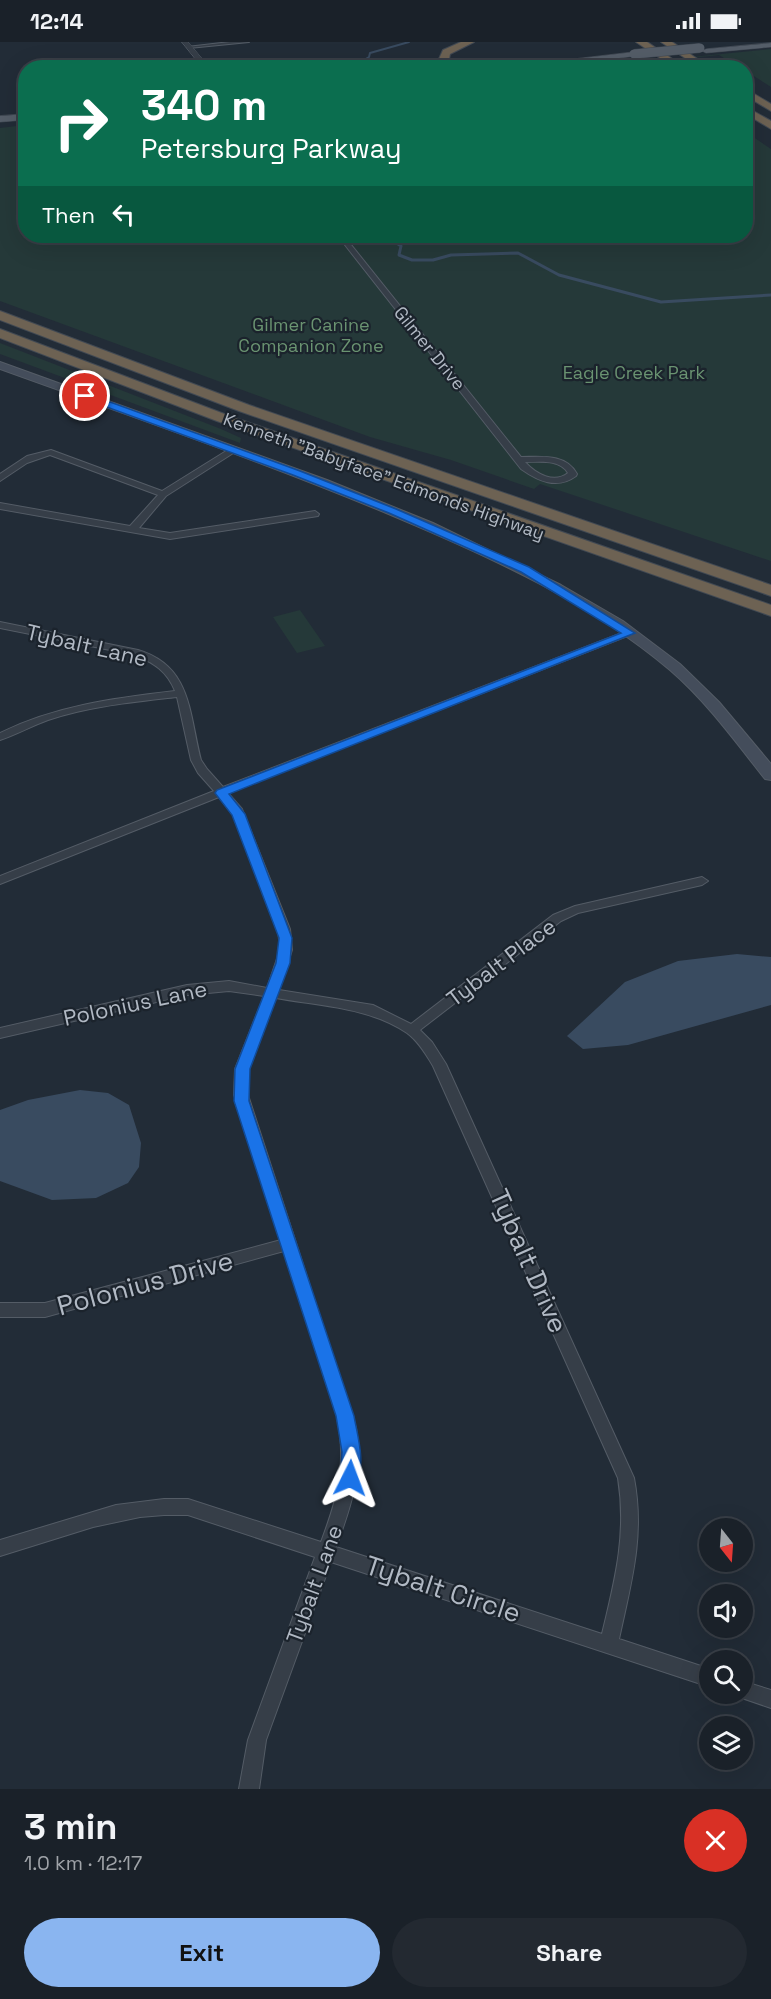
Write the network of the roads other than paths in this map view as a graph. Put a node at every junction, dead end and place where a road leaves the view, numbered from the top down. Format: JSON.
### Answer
{"nodes":[{"id":1,"x":216,"y":42,"type":"edge"},
{"id":2,"x":247,"y":42,"type":"edge"},
{"id":3,"x":469,"y":42,"type":"edge"},
{"id":4,"x":641,"y":42,"type":"edge"},
{"id":5,"x":666,"y":42,"type":"edge"},
{"id":6,"x":758,"y":42,"type":"edge"},
{"id":7,"x":187,"y":45,"type":"edge"},
{"id":8,"x":771,"y":45,"type":"edge"},
{"id":9,"x":703,"y":50,"type":"junction"},
{"id":10,"x":637,"y":56,"type":"junction"},
{"id":11,"x":200,"y":60,"type":"edge"},
{"id":12,"x":445,"y":60,"type":"edge"},
{"id":13,"x":592,"y":60,"type":"edge"},
{"id":14,"x":607,"y":60,"type":"edge"},
{"id":15,"x":669,"y":60,"type":"edge"},
{"id":16,"x":694,"y":60,"type":"edge"},
{"id":17,"x":753,"y":96,"type":"edge"},
{"id":18,"x":771,"y":108,"type":"edge"},
{"id":19,"x":753,"y":114,"type":"edge"},
{"id":20,"x":18,"y":118,"type":"edge"},
{"id":21,"x":0,"y":119,"type":"edge"},
{"id":22,"x":771,"y":126,"type":"edge"},
{"id":23,"x":347,"y":243,"type":"edge"},
{"id":24,"x":0,"y":315,"type":"edge"},
{"id":25,"x":0,"y":333,"type":"edge"},
{"id":26,"x":0,"y":365,"type":"edge"},
{"id":27,"x":234,"y":450,"type":"junction"},
{"id":28,"x":520,"y":460,"type":"junction"},
{"id":29,"x":0,"y":478,"type":"edge"},
{"id":30,"x":162,"y":494,"type":"junction"},
{"id":31,"x":0,"y":506,"type":"edge"},
{"id":32,"x":315,"y":514,"type":"dead end"},
{"id":33,"x":132,"y":530,"type":"junction"},
{"id":34,"x":654,"y":571,"type":"junction"},
{"id":35,"x":771,"y":591,"type":"edge"},
{"id":36,"x":771,"y":611,"type":"edge"},
{"id":37,"x":771,"y":619,"type":"edge"},
{"id":38,"x":0,"y":625,"type":"edge"},
{"id":39,"x":630,"y":633,"type":"junction"},
{"id":40,"x":181,"y":693,"type":"junction"},
{"id":41,"x":0,"y":737,"type":"edge"},
{"id":42,"x":771,"y":775,"type":"edge"},
{"id":43,"x":222,"y":793,"type":"junction"},
{"id":44,"x":0,"y":880,"type":"edge"},
{"id":45,"x":702,"y":881,"type":"dead end"},
{"id":46,"x":272,"y":992,"type":"junction"},
{"id":47,"x":412,"y":1030,"type":"junction"},
{"id":48,"x":0,"y":1033,"type":"edge"},
{"id":49,"x":288,"y":1244,"type":"junction"},
{"id":50,"x":0,"y":1310,"type":"edge"},
{"id":51,"x":0,"y":1548,"type":"edge"},
{"id":52,"x":326,"y":1550,"type":"junction"},
{"id":53,"x":609,"y":1644,"type":"junction"},
{"id":54,"x":699,"y":1674,"type":"edge"},
{"id":55,"x":753,"y":1693,"type":"edge"},
{"id":56,"x":771,"y":1699,"type":"edge"},
{"id":57,"x":249,"y":1789,"type":"edge"}],
"edges":[{"from":1,"to":7,"type":"street"},
{"from":2,"to":7,"type":"street"},
{"from":3,"to":12,"type":"highway"},
{"from":4,"to":15,"type":"highway"},
{"from":5,"to":16,"type":"highway"},
{"from":6,"to":9,"type":"main road"},
{"from":7,"to":11,"type":"street"},
{"from":8,"to":9,"type":"main road"},
{"from":9,"to":10,"type":"main road","bridge":true},
{"from":10,"to":13,"type":"main road"},
{"from":10,"to":14,"type":"main road"},
{"from":17,"to":18,"type":"highway"},
{"from":19,"to":22,"type":"highway"},
{"from":20,"to":21,"type":"main road"},
{"from":23,"to":28,"type":"street","name":"Gilmer Drive"},
{"from":24,"to":35,"type":"highway","name":"Kenneth \"Babyface\" Edmonds Highway"},
{"from":25,"to":34,"type":"highway","name":"Kenneth \"Babyface\" Edmonds Highway"},
{"from":26,"to":27,"type":"main road"},
{"from":27,"to":30,"type":"street"},
{"from":27,"to":39,"type":"main road"},
{"from":28,"to":28,"type":"street","name":"Gilmer Drive"},
{"from":29,"to":30,"type":"street"},
{"from":30,"to":33,"type":"street"},
{"from":31,"to":33,"type":"street"},
{"from":32,"to":33,"type":"street"},
{"from":34,"to":36,"type":"highway","name":"Kenneth \"Babyface\" Edmonds Highway"},
{"from":34,"to":37,"type":"highway"},
{"from":38,"to":40,"type":"street","name":"Tybalt Lane"},
{"from":39,"to":42,"type":"main road"},
{"from":39,"to":43,"type":"street"},
{"from":40,"to":41,"type":"street"},
{"from":40,"to":43,"type":"street","name":"Tybalt Lane"},
{"from":43,"to":44,"type":"street"},
{"from":43,"to":46,"type":"street","name":"Tybalt Lane"},
{"from":45,"to":47,"type":"street","name":"Tybalt Place"},
{"from":46,"to":47,"type":"street","name":"Tybalt Drive"},
{"from":46,"to":48,"type":"street","name":"Polonius Lane"},
{"from":46,"to":49,"type":"street","name":"Tybalt Lane"},
{"from":47,"to":53,"type":"street","name":"Tybalt Drive"},
{"from":49,"to":50,"type":"street","name":"Polonius Drive"},
{"from":49,"to":52,"type":"street","name":"Tybalt Lane"},
{"from":51,"to":52,"type":"street","name":"Tybalt Circle"},
{"from":52,"to":53,"type":"street","name":"Tybalt Circle"},
{"from":52,"to":57,"type":"street","name":"Tybalt Lane"},
{"from":53,"to":54,"type":"street","name":"Tybalt Circle"},
{"from":55,"to":56,"type":"street"}]}
